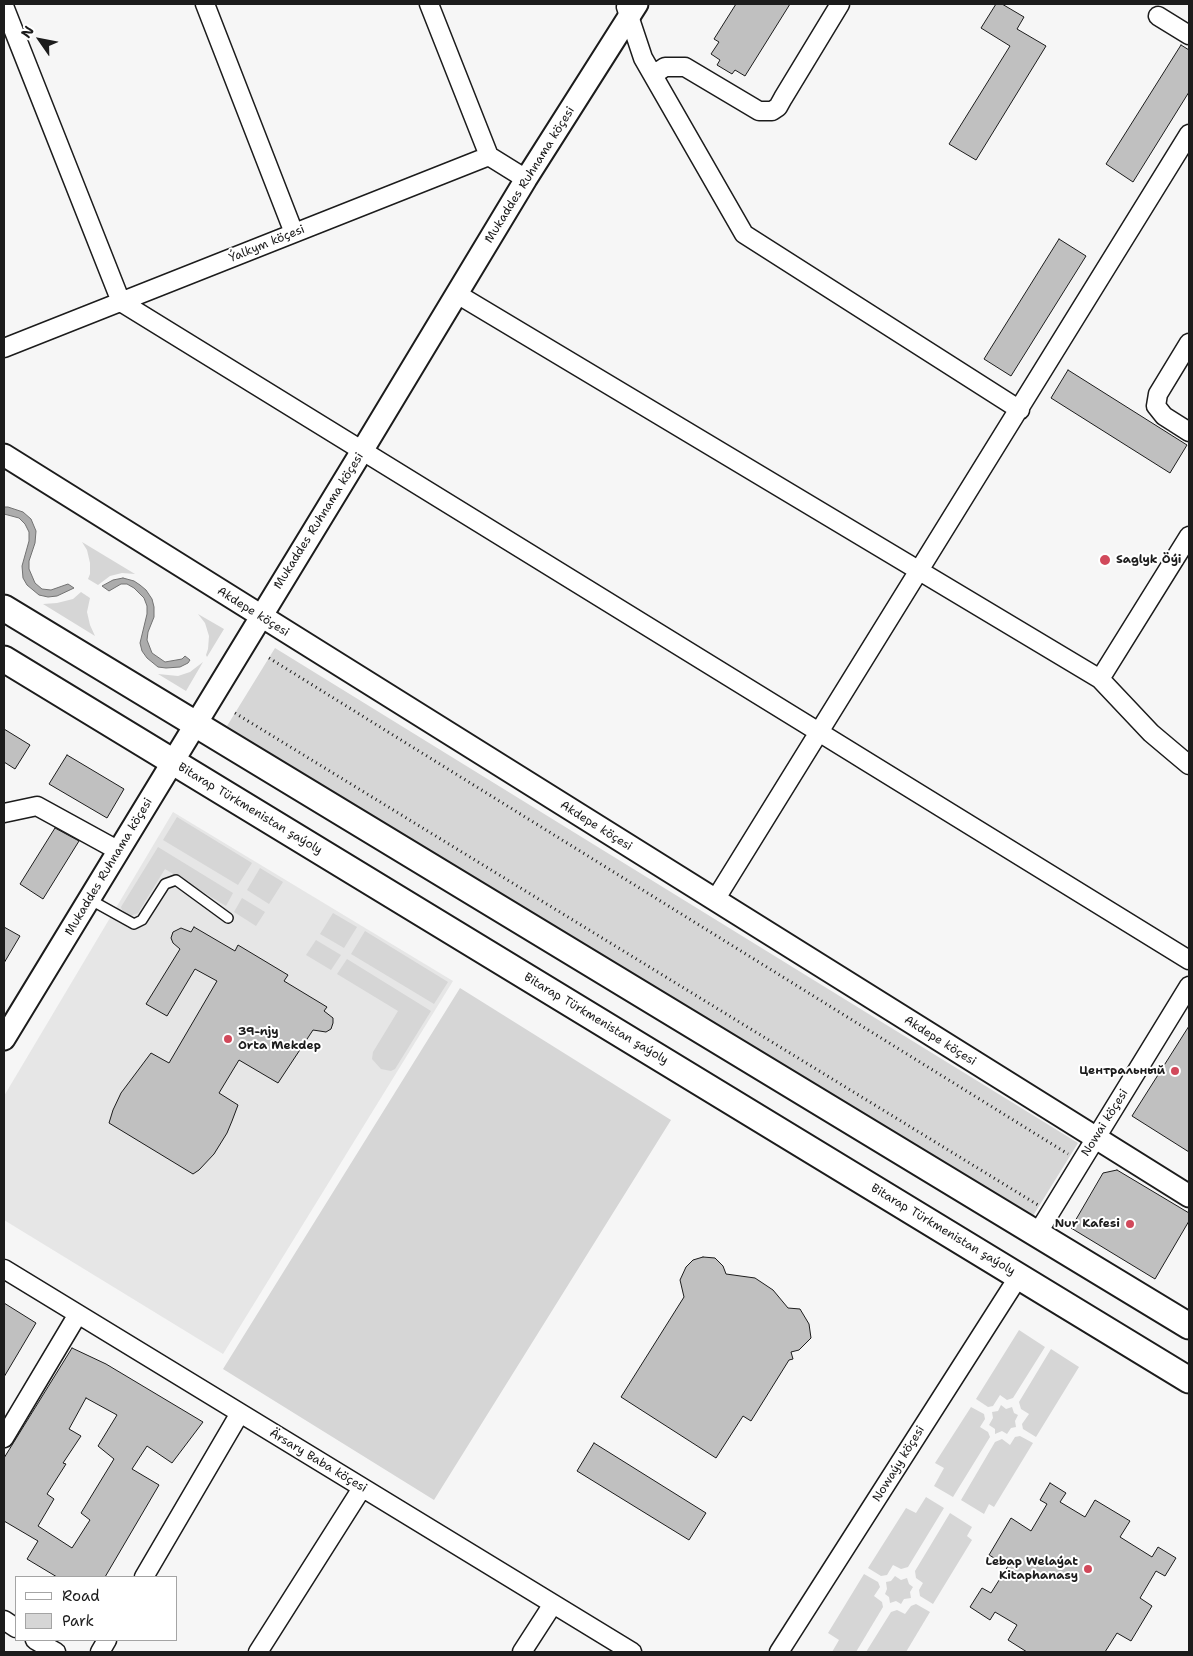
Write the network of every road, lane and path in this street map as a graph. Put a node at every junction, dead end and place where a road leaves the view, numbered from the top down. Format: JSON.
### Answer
{"nodes":[{"id":1,"x":205,"y":4,"type":"edge"},
{"id":2,"x":428,"y":4,"type":"edge"},
{"id":3,"x":840,"y":4,"type":"edge"},
{"id":4,"x":4,"y":6,"type":"edge"},
{"id":5,"x":630,"y":8,"type":"edge"},
{"id":6,"x":1158,"y":16,"type":"dead end"},
{"id":7,"x":1189,"y":35,"type":"edge"},
{"id":8,"x":653,"y":75,"type":"junction"},
{"id":9,"x":1189,"y":134,"type":"edge"},
{"id":10,"x":489,"y":156,"type":"junction"},
{"id":11,"x":526,"y":179,"type":"junction"},
{"id":12,"x":294,"y":233,"type":"junction"},
{"id":13,"x":457,"y":294,"type":"junction"},
{"id":14,"x":121,"y":302,"type":"junction"},
{"id":15,"x":1189,"y":343,"type":"edge"},
{"id":16,"x":4,"y":348,"type":"edge"},
{"id":17,"x":1020,"y":410,"type":"junction"},
{"id":18,"x":1189,"y":432,"type":"edge"},
{"id":19,"x":362,"y":451,"type":"junction"},
{"id":20,"x":4,"y":455,"type":"edge"},
{"id":21,"x":1189,"y":536,"type":"edge"},
{"id":22,"x":920,"y":570,"type":"junction"},
{"id":23,"x":4,"y":608,"type":"edge"},
{"id":24,"x":261,"y":617,"type":"junction"},
{"id":25,"x":269,"y":658,"type":"dead end"},
{"id":26,"x":4,"y":659,"type":"edge"},
{"id":27,"x":1100,"y":679,"type":"junction"},
{"id":28,"x":235,"y":714,"type":"dead end"},
{"id":29,"x":196,"y":724,"type":"junction"},
{"id":30,"x":819,"y":733,"type":"junction"},
{"id":31,"x":173,"y":762,"type":"junction"},
{"id":32,"x":1189,"y":765,"type":"edge"},
{"id":33,"x":4,"y":813,"type":"edge"},
{"id":34,"x":119,"y":851,"type":"junction"},
{"id":35,"x":89,"y":899,"type":"junction"},
{"id":36,"x":715,"y":900,"type":"junction"},
{"id":37,"x":228,"y":918,"type":"dead end"},
{"id":38,"x":1189,"y":960,"type":"edge"},
{"id":39,"x":1189,"y":986,"type":"edge"},
{"id":40,"x":4,"y":1039,"type":"edge"},
{"id":41,"x":1096,"y":1138,"type":"junction"},
{"id":42,"x":1081,"y":1162,"type":"junction"},
{"id":43,"x":1189,"y":1196,"type":"edge"},
{"id":44,"x":1050,"y":1212,"type":"junction"},
{"id":45,"x":1037,"y":1234,"type":"junction"},
{"id":46,"x":4,"y":1269,"type":"edge"},
{"id":47,"x":1019,"y":1276,"type":"junction"},
{"id":48,"x":78,"y":1314,"type":"junction"},
{"id":49,"x":1189,"y":1326,"type":"edge"},
{"id":50,"x":1189,"y":1380,"type":"edge"},
{"id":51,"x":240,"y":1413,"type":"junction"},
{"id":52,"x":4,"y":1438,"type":"edge"},
{"id":53,"x":362,"y":1488,"type":"junction"},
{"id":54,"x":145,"y":1576,"type":"edge"},
{"id":55,"x":553,"y":1604,"type":"junction"},
{"id":56,"x":4,"y":1620,"type":"edge"},
{"id":57,"x":15,"y":1627,"type":"edge"},
{"id":58,"x":37,"y":1641,"type":"edge"},
{"id":59,"x":106,"y":1641,"type":"edge"},
{"id":60,"x":56,"y":1652,"type":"edge"},
{"id":61,"x":100,"y":1652,"type":"edge"},
{"id":62,"x":258,"y":1652,"type":"edge"},
{"id":63,"x":522,"y":1652,"type":"edge"},
{"id":64,"x":632,"y":1652,"type":"edge"},
{"id":65,"x":779,"y":1652,"type":"edge"}],
"edges":[{"from":1,"to":12,"type":"street"},
{"from":2,"to":10,"type":"street"},
{"from":3,"to":8,"type":"street"},
{"from":4,"to":14,"type":"street"},
{"from":5,"to":8,"type":"street"},
{"from":5,"to":11,"type":"street","name":"Mukaddes Ruhnama köçesi"},
{"from":6,"to":7,"type":"street"},
{"from":8,"to":17,"type":"street"},
{"from":9,"to":17,"type":"street"},
{"from":10,"to":11,"type":"street"},
{"from":10,"to":12,"type":"street","name":"Ýalkym köçesi"},
{"from":11,"to":13,"type":"street","name":"Mukaddes Ruhnama köçesi"},
{"from":12,"to":14,"type":"street","name":"Ýalkym köçesi"},
{"from":13,"to":19,"type":"street","name":"Mukaddes Ruhnama köçesi"},
{"from":13,"to":22,"type":"street"},
{"from":14,"to":16,"type":"street","name":"Ýalkym köçesi"},
{"from":14,"to":19,"type":"street"},
{"from":15,"to":18,"type":"street"},
{"from":17,"to":22,"type":"street"},
{"from":19,"to":24,"type":"street","name":"Mukaddes Ruhnama köçesi"},
{"from":19,"to":30,"type":"street"},
{"from":20,"to":24,"type":"street","name":"Akdepe köçesi"},
{"from":21,"to":27,"type":"street"},
{"from":22,"to":27,"type":"street"},
{"from":22,"to":30,"type":"street"},
{"from":23,"to":29,"type":"main road"},
{"from":24,"to":29,"type":"street","name":"Mukaddes Ruhnama köçesi"},
{"from":24,"to":36,"type":"street","name":"Akdepe köçesi"},
{"from":25,"to":42,"type":"path"},
{"from":26,"to":31,"type":"main road","name":"Bitarap Türkmenistan şaýoly"},
{"from":27,"to":32,"type":"street"},
{"from":28,"to":44,"type":"path"},
{"from":29,"to":31,"type":"street","name":"Mukaddes Ruhnama köçesi"},
{"from":29,"to":45,"type":"main road"},
{"from":30,"to":36,"type":"street"},
{"from":30,"to":38,"type":"street"},
{"from":31,"to":34,"type":"street","name":"Mukaddes Ruhnama köçesi"},
{"from":31,"to":47,"type":"main road","name":"Bitarap Türkmenistan şaýoly"},
{"from":33,"to":34,"type":"street"},
{"from":34,"to":35,"type":"street","name":"Mukaddes Ruhnama köçesi"},
{"from":35,"to":37,"type":"lane"},
{"from":35,"to":40,"type":"street","name":"Mukaddes Ruhnama köçesi"},
{"from":36,"to":41,"type":"street","name":"Akdepe köçesi"},
{"from":39,"to":41,"type":"street","name":"Nowai köçesi"},
{"from":41,"to":42,"type":"street","name":"Nowai köçesi"},
{"from":41,"to":43,"type":"street","name":"Akdepe köçesi"},
{"from":42,"to":44,"type":"street","name":"Nowai köçesi"},
{"from":44,"to":45,"type":"street","name":"Nowai köçesi"},
{"from":45,"to":49,"type":"main road"},
{"from":46,"to":48,"type":"street","name":"Ärsary Baba köçesi"},
{"from":47,"to":50,"type":"main road","name":"Bitarap Türkmenistan şaýoly"},
{"from":47,"to":65,"type":"street","name":"Nowaýy köçesi"},
{"from":48,"to":51,"type":"street","name":"Ärsary Baba köçesi"},
{"from":48,"to":52,"type":"street"},
{"from":51,"to":53,"type":"street","name":"Ärsary Baba köçesi"},
{"from":51,"to":54,"type":"street"},
{"from":53,"to":55,"type":"street","name":"Ärsary Baba köçesi"},
{"from":53,"to":62,"type":"street"},
{"from":55,"to":63,"type":"street"},
{"from":55,"to":64,"type":"street","name":"Ärsary Baba köçesi"},
{"from":56,"to":57,"type":"street"},
{"from":58,"to":60,"type":"street"},
{"from":59,"to":61,"type":"street"}]}
